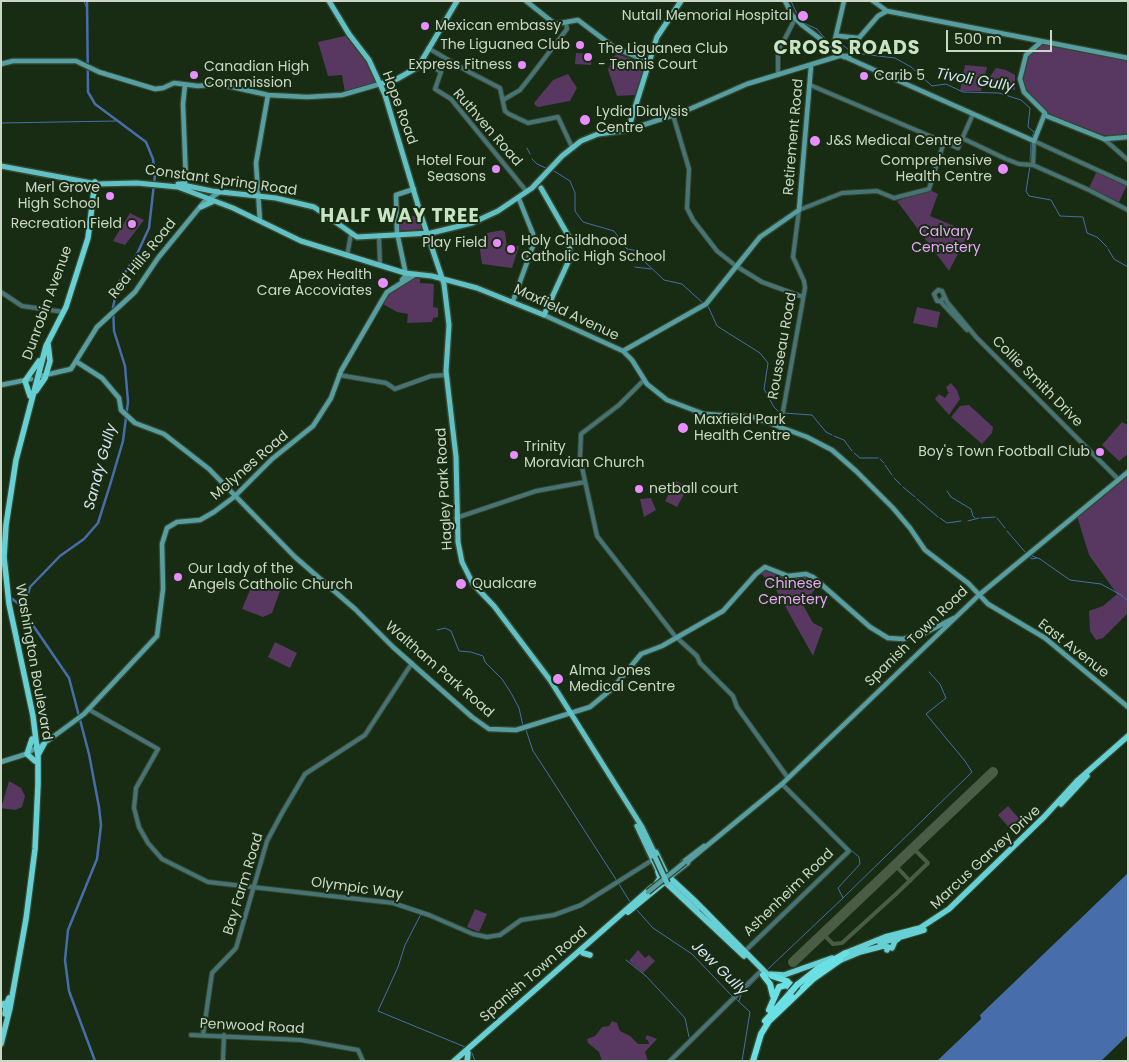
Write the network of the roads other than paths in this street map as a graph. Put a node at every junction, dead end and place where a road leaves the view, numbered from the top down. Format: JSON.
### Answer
{"nodes":[{"id":1,"x":329,"y":1,"type":"edge"},
{"id":2,"x":456,"y":1,"type":"edge"},
{"id":3,"x":528,"y":1,"type":"edge"},
{"id":4,"x":680,"y":1,"type":"edge"},
{"id":5,"x":785,"y":1,"type":"edge"},
{"id":6,"x":845,"y":1,"type":"edge"},
{"id":7,"x":872,"y":1,"type":"edge"},
{"id":8,"x":880,"y":8,"type":"junction"},
{"id":9,"x":887,"y":11,"type":"junction"},
{"id":10,"x":880,"y":14,"type":"junction"},
{"id":11,"x":795,"y":19,"type":"junction"},
{"id":12,"x":566,"y":23,"type":"junction"},
{"id":13,"x":838,"y":34,"type":"junction"},
{"id":14,"x":859,"y":38,"type":"junction"},
{"id":15,"x":1041,"y":42,"type":"junction"},
{"id":16,"x":835,"y":46,"type":"junction"},
{"id":17,"x":430,"y":48,"type":"junction"},
{"id":18,"x":852,"y":55,"type":"junction"},
{"id":19,"x":843,"y":56,"type":"junction"},
{"id":20,"x":640,"y":58,"type":"junction"},
{"id":21,"x":1128,"y":58,"type":"edge"},
{"id":22,"x":424,"y":60,"type":"junction"},
{"id":23,"x":650,"y":61,"type":"junction"},
{"id":24,"x":1,"y":64,"type":"edge"},
{"id":25,"x":864,"y":64,"type":"junction"},
{"id":26,"x":811,"y":66,"type":"junction"},
{"id":27,"x":414,"y":69,"type":"junction"},
{"id":28,"x":647,"y":72,"type":"junction"},
{"id":29,"x":778,"y":75,"type":"junction"},
{"id":30,"x":178,"y":84,"type":"junction"},
{"id":31,"x":380,"y":84,"type":"junction"},
{"id":32,"x":184,"y":85,"type":"junction"},
{"id":33,"x":810,"y":85,"type":"junction"},
{"id":34,"x":268,"y":94,"type":"junction"},
{"id":35,"x":503,"y":100,"type":"junction"},
{"id":36,"x":183,"y":104,"type":"junction"},
{"id":37,"x":973,"y":114,"type":"junction"},
{"id":38,"x":674,"y":115,"type":"junction"},
{"id":39,"x":1045,"y":115,"type":"junction"},
{"id":40,"x":631,"y":119,"type":"junction"},
{"id":41,"x":631,"y":129,"type":"junction"},
{"id":42,"x":616,"y":131,"type":"junction"},
{"id":43,"x":1128,"y":137,"type":"edge"},
{"id":44,"x":1104,"y":138,"type":"junction"},
{"id":45,"x":964,"y":139,"type":"junction"},
{"id":46,"x":1035,"y":139,"type":"junction"},
{"id":47,"x":944,"y":142,"type":"junction"},
{"id":48,"x":572,"y":147,"type":"junction"},
{"id":49,"x":1128,"y":160,"type":"edge"},
{"id":50,"x":1033,"y":164,"type":"junction"},
{"id":51,"x":1,"y":165,"type":"edge"},
{"id":52,"x":186,"y":178,"type":"junction"},
{"id":53,"x":94,"y":183,"type":"junction"},
{"id":54,"x":170,"y":183,"type":"junction"},
{"id":55,"x":157,"y":184,"type":"junction"},
{"id":56,"x":1128,"y":184,"type":"edge"},
{"id":57,"x":185,"y":187,"type":"junction"},
{"id":58,"x":532,"y":188,"type":"junction"},
{"id":59,"x":540,"y":188,"type":"junction"},
{"id":60,"x":414,"y":189,"type":"junction"},
{"id":61,"x":220,"y":192,"type":"junction"},
{"id":62,"x":527,"y":192,"type":"junction"},
{"id":63,"x":258,"y":195,"type":"junction"},
{"id":64,"x":205,"y":199,"type":"junction"},
{"id":65,"x":519,"y":199,"type":"junction"},
{"id":66,"x":217,"y":203,"type":"junction"},
{"id":67,"x":201,"y":206,"type":"junction"},
{"id":68,"x":799,"y":210,"type":"junction"},
{"id":69,"x":1128,"y":210,"type":"edge"},
{"id":70,"x":260,"y":221,"type":"junction"},
{"id":71,"x":428,"y":233,"type":"junction"},
{"id":72,"x":351,"y":234,"type":"junction"},
{"id":73,"x":397,"y":234,"type":"junction"},
{"id":74,"x":379,"y":236,"type":"junction"},
{"id":75,"x":347,"y":256,"type":"junction"},
{"id":76,"x":380,"y":265,"type":"junction"},
{"id":77,"x":439,"y":266,"type":"junction"},
{"id":78,"x":736,"y":266,"type":"junction"},
{"id":79,"x":405,"y":273,"type":"junction"},
{"id":80,"x":416,"y":274,"type":"junction"},
{"id":81,"x":435,"y":276,"type":"junction"},
{"id":82,"x":442,"y":279,"type":"junction"},
{"id":83,"x":1,"y":292,"type":"edge"},
{"id":84,"x":387,"y":292,"type":"junction"},
{"id":85,"x":803,"y":297,"type":"junction"},
{"id":86,"x":944,"y":297,"type":"junction"},
{"id":87,"x":514,"y":301,"type":"junction"},
{"id":88,"x":940,"y":301,"type":"junction"},
{"id":89,"x":62,"y":312,"type":"junction"},
{"id":90,"x":544,"y":315,"type":"junction"},
{"id":91,"x":623,"y":351,"type":"junction"},
{"id":92,"x":39,"y":361,"type":"junction"},
{"id":93,"x":76,"y":365,"type":"junction"},
{"id":94,"x":339,"y":375,"type":"junction"},
{"id":95,"x":445,"y":375,"type":"junction"},
{"id":96,"x":36,"y":376,"type":"junction"},
{"id":97,"x":644,"y":380,"type":"junction"},
{"id":98,"x":1,"y":386,"type":"edge"},
{"id":99,"x":32,"y":394,"type":"junction"},
{"id":100,"x":780,"y":428,"type":"junction"},
{"id":101,"x":1128,"y":472,"type":"edge"},
{"id":102,"x":1117,"y":480,"type":"junction"},
{"id":103,"x":585,"y":482,"type":"junction"},
{"id":104,"x":234,"y":497,"type":"junction"},
{"id":105,"x":457,"y":518,"type":"junction"},
{"id":106,"x":1,"y":560,"type":"edge"},
{"id":107,"x":978,"y":595,"type":"junction"},
{"id":108,"x":954,"y":618,"type":"junction"},
{"id":109,"x":677,"y":637,"type":"junction"},
{"id":110,"x":412,"y":663,"type":"junction"},
{"id":111,"x":1128,"y":707,"type":"edge"},
{"id":112,"x":85,"y":711,"type":"junction"},
{"id":113,"x":569,"y":714,"type":"junction"},
{"id":114,"x":1128,"y":737,"type":"edge"},
{"id":115,"x":34,"y":739,"type":"junction"},
{"id":116,"x":44,"y":743,"type":"junction"},
{"id":117,"x":35,"y":748,"type":"junction"},
{"id":118,"x":27,"y":754,"type":"junction"},
{"id":119,"x":36,"y":759,"type":"junction"},
{"id":120,"x":1,"y":762,"type":"edge"},
{"id":121,"x":1096,"y":763,"type":"junction"},
{"id":122,"x":788,"y":778,"type":"junction"},
{"id":123,"x":782,"y":784,"type":"junction"},
{"id":124,"x":1079,"y":785,"type":"junction"},
{"id":125,"x":1059,"y":801,"type":"junction"},
{"id":126,"x":633,"y":816,"type":"junction"},
{"id":127,"x":703,"y":848,"type":"junction"},
{"id":128,"x":655,"y":858,"type":"junction"},
{"id":129,"x":665,"y":878,"type":"junction"},
{"id":130,"x":252,"y":889,"type":"junction"},
{"id":131,"x":630,"y":909,"type":"junction"},
{"id":132,"x":914,"y":932,"type":"junction"},
{"id":133,"x":860,"y":952,"type":"junction"},
{"id":134,"x":583,"y":953,"type":"junction"},
{"id":135,"x":744,"y":953,"type":"junction"},
{"id":136,"x":846,"y":953,"type":"junction"},
{"id":137,"x":590,"y":955,"type":"dead end"},
{"id":138,"x":840,"y":960,"type":"junction"},
{"id":139,"x":761,"y":973,"type":"junction"},
{"id":140,"x":772,"y":976,"type":"junction"},
{"id":141,"x":795,"y":990,"type":"junction"},
{"id":142,"x":769,"y":1009,"type":"junction"},
{"id":143,"x":506,"y":1020,"type":"junction"},
{"id":144,"x":490,"y":1030,"type":"junction"},
{"id":145,"x":1,"y":1032,"type":"edge"},
{"id":146,"x":191,"y":1035,"type":"dead end"},
{"id":147,"x":203,"y":1035,"type":"junction"},
{"id":148,"x":759,"y":1035,"type":"junction"},
{"id":149,"x":224,"y":1036,"type":"junction"},
{"id":150,"x":1,"y":1044,"type":"edge"},
{"id":151,"x":460,"y":1060,"type":"edge"},
{"id":152,"x":223,"y":1061,"type":"edge"},
{"id":153,"x":363,"y":1061,"type":"edge"},
{"id":154,"x":670,"y":1061,"type":"edge"},
{"id":155,"x":752,"y":1061,"type":"edge"}],
"edges":[{"from":1,"to":31,"type":"main road","name":"Hope Road"},
{"from":2,"to":17,"type":"main road"},
{"from":3,"to":12,"type":"main road"},
{"from":4,"to":23,"type":"main road"},
{"from":5,"to":11,"type":"main road"},
{"from":6,"to":13,"type":"main road"},
{"from":7,"to":8,"type":"main road"},
{"from":8,"to":9,"type":"main road"},
{"from":8,"to":10,"type":"main road"},
{"from":9,"to":10,"type":"main road"},
{"from":9,"to":15,"type":"main road"},
{"from":10,"to":14,"type":"main road"},
{"from":11,"to":16,"type":"main road"},
{"from":11,"to":29,"type":"street"},
{"from":12,"to":20,"type":"main road"},
{"from":12,"to":35,"type":"street"},
{"from":13,"to":14,"type":"main road"},
{"from":13,"to":16,"type":"main road"},
{"from":14,"to":18,"type":"main road"},
{"from":15,"to":21,"type":"main road"},
{"from":15,"to":39,"type":"main road"},
{"from":16,"to":19,"type":"main road"},
{"from":17,"to":22,"type":"main road"},
{"from":17,"to":27,"type":"main road"},
{"from":17,"to":35,"type":"street"},
{"from":18,"to":19,"type":"main road"},
{"from":18,"to":25,"type":"main road"},
{"from":19,"to":25,"type":"main road"},
{"from":19,"to":26,"type":"main road"},
{"from":20,"to":23,"type":"main road"},
{"from":20,"to":28,"type":"main road"},
{"from":22,"to":27,"type":"main road"},
{"from":22,"to":62,"type":"street","name":"Ruthven Road"},
{"from":23,"to":28,"type":"main road"},
{"from":24,"to":30,"type":"main road"},
{"from":25,"to":37,"type":"main road"},
{"from":26,"to":29,"type":"main road"},
{"from":26,"to":33,"type":"main road","name":"Retirement Road"},
{"from":27,"to":31,"type":"main road"},
{"from":28,"to":40,"type":"main road"},
{"from":29,"to":38,"type":"main road"},
{"from":30,"to":32,"type":"main road"},
{"from":30,"to":36,"type":"main road"},
{"from":31,"to":34,"type":"main road"},
{"from":31,"to":60,"type":"main road","name":"Hope Road"},
{"from":32,"to":34,"type":"main road"},
{"from":32,"to":36,"type":"main road"},
{"from":33,"to":47,"type":"street"},
{"from":33,"to":68,"type":"main road","name":"Retirement Road"},
{"from":34,"to":63,"type":"main road"},
{"from":35,"to":48,"type":"street"},
{"from":36,"to":52,"type":"main road"},
{"from":37,"to":45,"type":"street"},
{"from":37,"to":46,"type":"main road"},
{"from":38,"to":41,"type":"main road"},
{"from":38,"to":78,"type":"street"},
{"from":39,"to":44,"type":"main road"},
{"from":39,"to":46,"type":"main road"},
{"from":40,"to":41,"type":"main road"},
{"from":40,"to":42,"type":"main road"},
{"from":41,"to":42,"type":"main road"},
{"from":42,"to":48,"type":"main road"},
{"from":43,"to":44,"type":"main road"},
{"from":44,"to":49,"type":"street"},
{"from":45,"to":47,"type":"street"},
{"from":45,"to":50,"type":"street"},
{"from":46,"to":50,"type":"street"},
{"from":46,"to":56,"type":"street"},
{"from":47,"to":68,"type":"street"},
{"from":48,"to":58,"type":"main road"},
{"from":48,"to":59,"type":"main road"},
{"from":50,"to":69,"type":"street"},
{"from":51,"to":53,"type":"main road","name":"Constant Spring Road"},
{"from":52,"to":54,"type":"main road"},
{"from":52,"to":57,"type":"main road"},
{"from":53,"to":55,"type":"main road","name":"Constant Spring Road"},
{"from":53,"to":89,"type":"highway","name":"Dunrobin Avenue"},
{"from":54,"to":55,"type":"main road","name":"Constant Spring Road"},
{"from":54,"to":57,"type":"main road","name":"Constant Spring Road"},
{"from":55,"to":57,"type":"main road","name":"Constant Spring Road"},
{"from":57,"to":61,"type":"main road","name":"Constant Spring Road"},
{"from":57,"to":64,"type":"main road","name":"Maxfield Avenue"},
{"from":58,"to":59,"type":"main road"},
{"from":58,"to":62,"type":"main road"},
{"from":59,"to":90,"type":"main road"},
{"from":60,"to":71,"type":"main road","name":"Hope Road"},
{"from":60,"to":73,"type":"main road"},
{"from":61,"to":63,"type":"main road","name":"Constant Spring Road"},
{"from":61,"to":64,"type":"main road"},
{"from":62,"to":65,"type":"main road"},
{"from":63,"to":70,"type":"main road"},
{"from":63,"to":72,"type":"main road","name":"Constant Spring Road"},
{"from":64,"to":66,"type":"main road","name":"Maxfield Avenue"},
{"from":64,"to":67,"type":"main road"},
{"from":65,"to":71,"type":"main road"},
{"from":65,"to":87,"type":"main road"},
{"from":66,"to":67,"type":"main road"},
{"from":66,"to":70,"type":"main road","name":"Maxfield Avenue"},
{"from":67,"to":93,"type":"main road","name":"Red Hills Road"},
{"from":68,"to":78,"type":"main road"},
{"from":68,"to":85,"type":"street","name":"Rousseau Road"},
{"from":70,"to":75,"type":"main road","name":"Maxfield Avenue"},
{"from":71,"to":73,"type":"main road"},
{"from":71,"to":77,"type":"main road","name":"Hagley Park Road"},
{"from":72,"to":74,"type":"main road"},
{"from":72,"to":75,"type":"street"},
{"from":73,"to":74,"type":"main road"},
{"from":73,"to":79,"type":"main road"},
{"from":74,"to":76,"type":"street"},
{"from":75,"to":76,"type":"main road","name":"Maxfield Avenue"},
{"from":76,"to":79,"type":"main road","name":"Maxfield Avenue"},
{"from":77,"to":81,"type":"main road"},
{"from":77,"to":82,"type":"main road","name":"Hagley Park Road"},
{"from":78,"to":85,"type":"street"},
{"from":78,"to":91,"type":"main road"},
{"from":79,"to":80,"type":"main road","name":"Maxfield Avenue"},
{"from":79,"to":84,"type":"main road"},
{"from":80,"to":81,"type":"main road","name":"Maxfield Avenue"},
{"from":80,"to":84,"type":"main road","name":"Molynes Road"},
{"from":81,"to":82,"type":"main road","name":"Maxfield Avenue"},
{"from":82,"to":87,"type":"main road","name":"Maxfield Avenue"},
{"from":82,"to":95,"type":"main road","name":"Hagley Park Road"},
{"from":83,"to":89,"type":"street"},
{"from":84,"to":94,"type":"main road","name":"Molynes Road"},
{"from":85,"to":100,"type":"street","name":"Rousseau Road"},
{"from":86,"to":88,"type":"street"},
{"from":86,"to":88,"type":"street"},
{"from":86,"to":102,"type":"street","name":"Collie Smith Drive"},
{"from":87,"to":90,"type":"main road","name":"Maxfield Avenue"},
{"from":88,"to":102,"type":"street","name":"Collie Smith Drive"},
{"from":89,"to":92,"type":"highway","name":"Dunrobin Avenue"},
{"from":89,"to":96,"type":"highway","name":"Dunrobin Avenue"},
{"from":90,"to":91,"type":"main road","name":"Maxfield Avenue"},
{"from":91,"to":97,"type":"main road","name":"Maxfield Avenue"},
{"from":92,"to":96,"type":"highway"},
{"from":92,"to":96,"type":"highway","name":"Dunrobin Avenue"},
{"from":93,"to":96,"type":"main road"},
{"from":93,"to":104,"type":"main road","name":"Waltham Park Road"},
{"from":94,"to":95,"type":"street"},
{"from":94,"to":104,"type":"main road","name":"Molynes Road"},
{"from":95,"to":105,"type":"main road","name":"Hagley Park Road"},
{"from":96,"to":98,"type":"main road"},
{"from":96,"to":99,"type":"highway"},
{"from":96,"to":99,"type":"highway","name":"Washington Boulevard"},
{"from":96,"to":99,"type":"highway"},
{"from":97,"to":100,"type":"main road","name":"Maxfield Avenue"},
{"from":97,"to":103,"type":"street"},
{"from":99,"to":106,"type":"highway","name":"Washington Boulevard"},
{"from":99,"to":115,"type":"highway","name":"Washington Boulevard"},
{"from":100,"to":107,"type":"main road","name":"Maxfield Avenue"},
{"from":101,"to":102,"type":"main road","name":"Spanish Town Road"},
{"from":102,"to":107,"type":"main road","name":"Spanish Town Road"},
{"from":103,"to":105,"type":"street"},
{"from":103,"to":109,"type":"street"},
{"from":104,"to":110,"type":"main road","name":"Waltham Park Road"},
{"from":104,"to":112,"type":"main road","name":"Molynes Road"},
{"from":105,"to":113,"type":"main road","name":"Hagley Park Road"},
{"from":106,"to":115,"type":"highway","name":"Washington Boulevard"},
{"from":107,"to":108,"type":"main road","name":"Spanish Town Road"},
{"from":107,"to":111,"type":"main road","name":"East Avenue"},
{"from":108,"to":109,"type":"main road","name":"Waltham Park Road"},
{"from":108,"to":122,"type":"main road","name":"Spanish Town Road"},
{"from":109,"to":113,"type":"main road","name":"Waltham Park Road"},
{"from":109,"to":122,"type":"street"},
{"from":110,"to":113,"type":"main road","name":"Waltham Park Road"},
{"from":110,"to":130,"type":"street","name":"Bay Farm Road"},
{"from":112,"to":116,"type":"main road","name":"Molynes Road"},
{"from":112,"to":130,"type":"street","name":"Olympic Way"},
{"from":113,"to":126,"type":"main road","name":"Hagley Park Road"},
{"from":114,"to":121,"type":"highway","name":"Marcus Garvey Drive"},
{"from":114,"to":124,"type":"highway","name":"Marcus Garvey Drive"},
{"from":115,"to":116,"type":"highway"},
{"from":115,"to":117,"type":"highway","name":"Washington Boulevard"},
{"from":115,"to":118,"type":"highway"},
{"from":116,"to":117,"type":"main road","name":"Molynes Road"},
{"from":116,"to":119,"type":"highway"},
{"from":117,"to":118,"type":"main road","name":"Molynes Road"},
{"from":117,"to":119,"type":"highway","name":"Washington Boulevard"},
{"from":118,"to":119,"type":"highway"},
{"from":118,"to":120,"type":"main road","name":"Molynes Road"},
{"from":119,"to":145,"type":"highway","name":"Washington Boulevard"},
{"from":119,"to":150,"type":"highway","name":"Washington Boulevard"},
{"from":121,"to":124,"type":"highway"},
{"from":121,"to":125,"type":"highway","name":"Marcus Garvey Drive"},
{"from":122,"to":123,"type":"main road","name":"Spanish Town Road"},
{"from":123,"to":127,"type":"main road","name":"Spanish Town Road"},
{"from":123,"to":135,"type":"street","name":"Ashenheim Road"},
{"from":124,"to":125,"type":"highway"},
{"from":124,"to":132,"type":"highway","name":"Marcus Garvey Drive"},
{"from":125,"to":132,"type":"highway","name":"Marcus Garvey Drive"},
{"from":126,"to":128,"type":"main road","name":"Hagley Park Road"},
{"from":126,"to":129,"type":"main road","name":"Hagley Park Road"},
{"from":127,"to":129,"type":"main road","name":"Spanish Town Road"},
{"from":127,"to":131,"type":"main road","name":"Spanish Town Road","bridge":true},
{"from":128,"to":129,"type":"main road","name":"Hagley Park Road","bridge":true},
{"from":128,"to":129,"type":"main road"},
{"from":128,"to":130,"type":"street","name":"Olympic Way"},
{"from":129,"to":131,"type":"highway","name":"Spanish Town Road"},
{"from":129,"to":135,"type":"main road"},
{"from":129,"to":135,"type":"highway"},
{"from":130,"to":147,"type":"street","name":"Bay Farm Road"},
{"from":131,"to":134,"type":"highway","name":"Spanish Town Road"},
{"from":131,"to":144,"type":"highway","name":"Spanish Town Road"},
{"from":132,"to":133,"type":"highway","name":"Marcus Garvey Drive"},
{"from":132,"to":133,"type":"highway"},
{"from":132,"to":136,"type":"highway","name":"Marcus Garvey Drive"},
{"from":133,"to":138,"type":"highway","name":"Marcus Garvey Drive"},
{"from":134,"to":137,"type":"highway"},
{"from":134,"to":143,"type":"highway","name":"Spanish Town Road"},
{"from":135,"to":139,"type":"highway"},
{"from":135,"to":140,"type":"highway"},
{"from":136,"to":140,"type":"highway","name":"Marcus Garvey Drive"},
{"from":136,"to":141,"type":"highway"},
{"from":138,"to":141,"type":"highway","name":"Marcus Garvey Drive"},
{"from":138,"to":148,"type":"highway"},
{"from":139,"to":141,"type":"highway"},
{"from":139,"to":142,"type":"highway"},
{"from":139,"to":154,"type":"street"},
{"from":140,"to":141,"type":"highway"},
{"from":141,"to":142,"type":"highway"},
{"from":141,"to":148,"type":"highway"},
{"from":142,"to":148,"type":"highway"},
{"from":143,"to":144,"type":"highway"},
{"from":143,"to":151,"type":"highway","name":"Spanish Town Road"},
{"from":144,"to":151,"type":"highway","name":"Spanish Town Road"},
{"from":146,"to":147,"type":"street","name":"Penwood Road"},
{"from":147,"to":149,"type":"street","name":"Penwood Road"},
{"from":148,"to":155,"type":"highway"},
{"from":149,"to":152,"type":"street"},
{"from":149,"to":153,"type":"street","name":"Penwood Road"}]}
